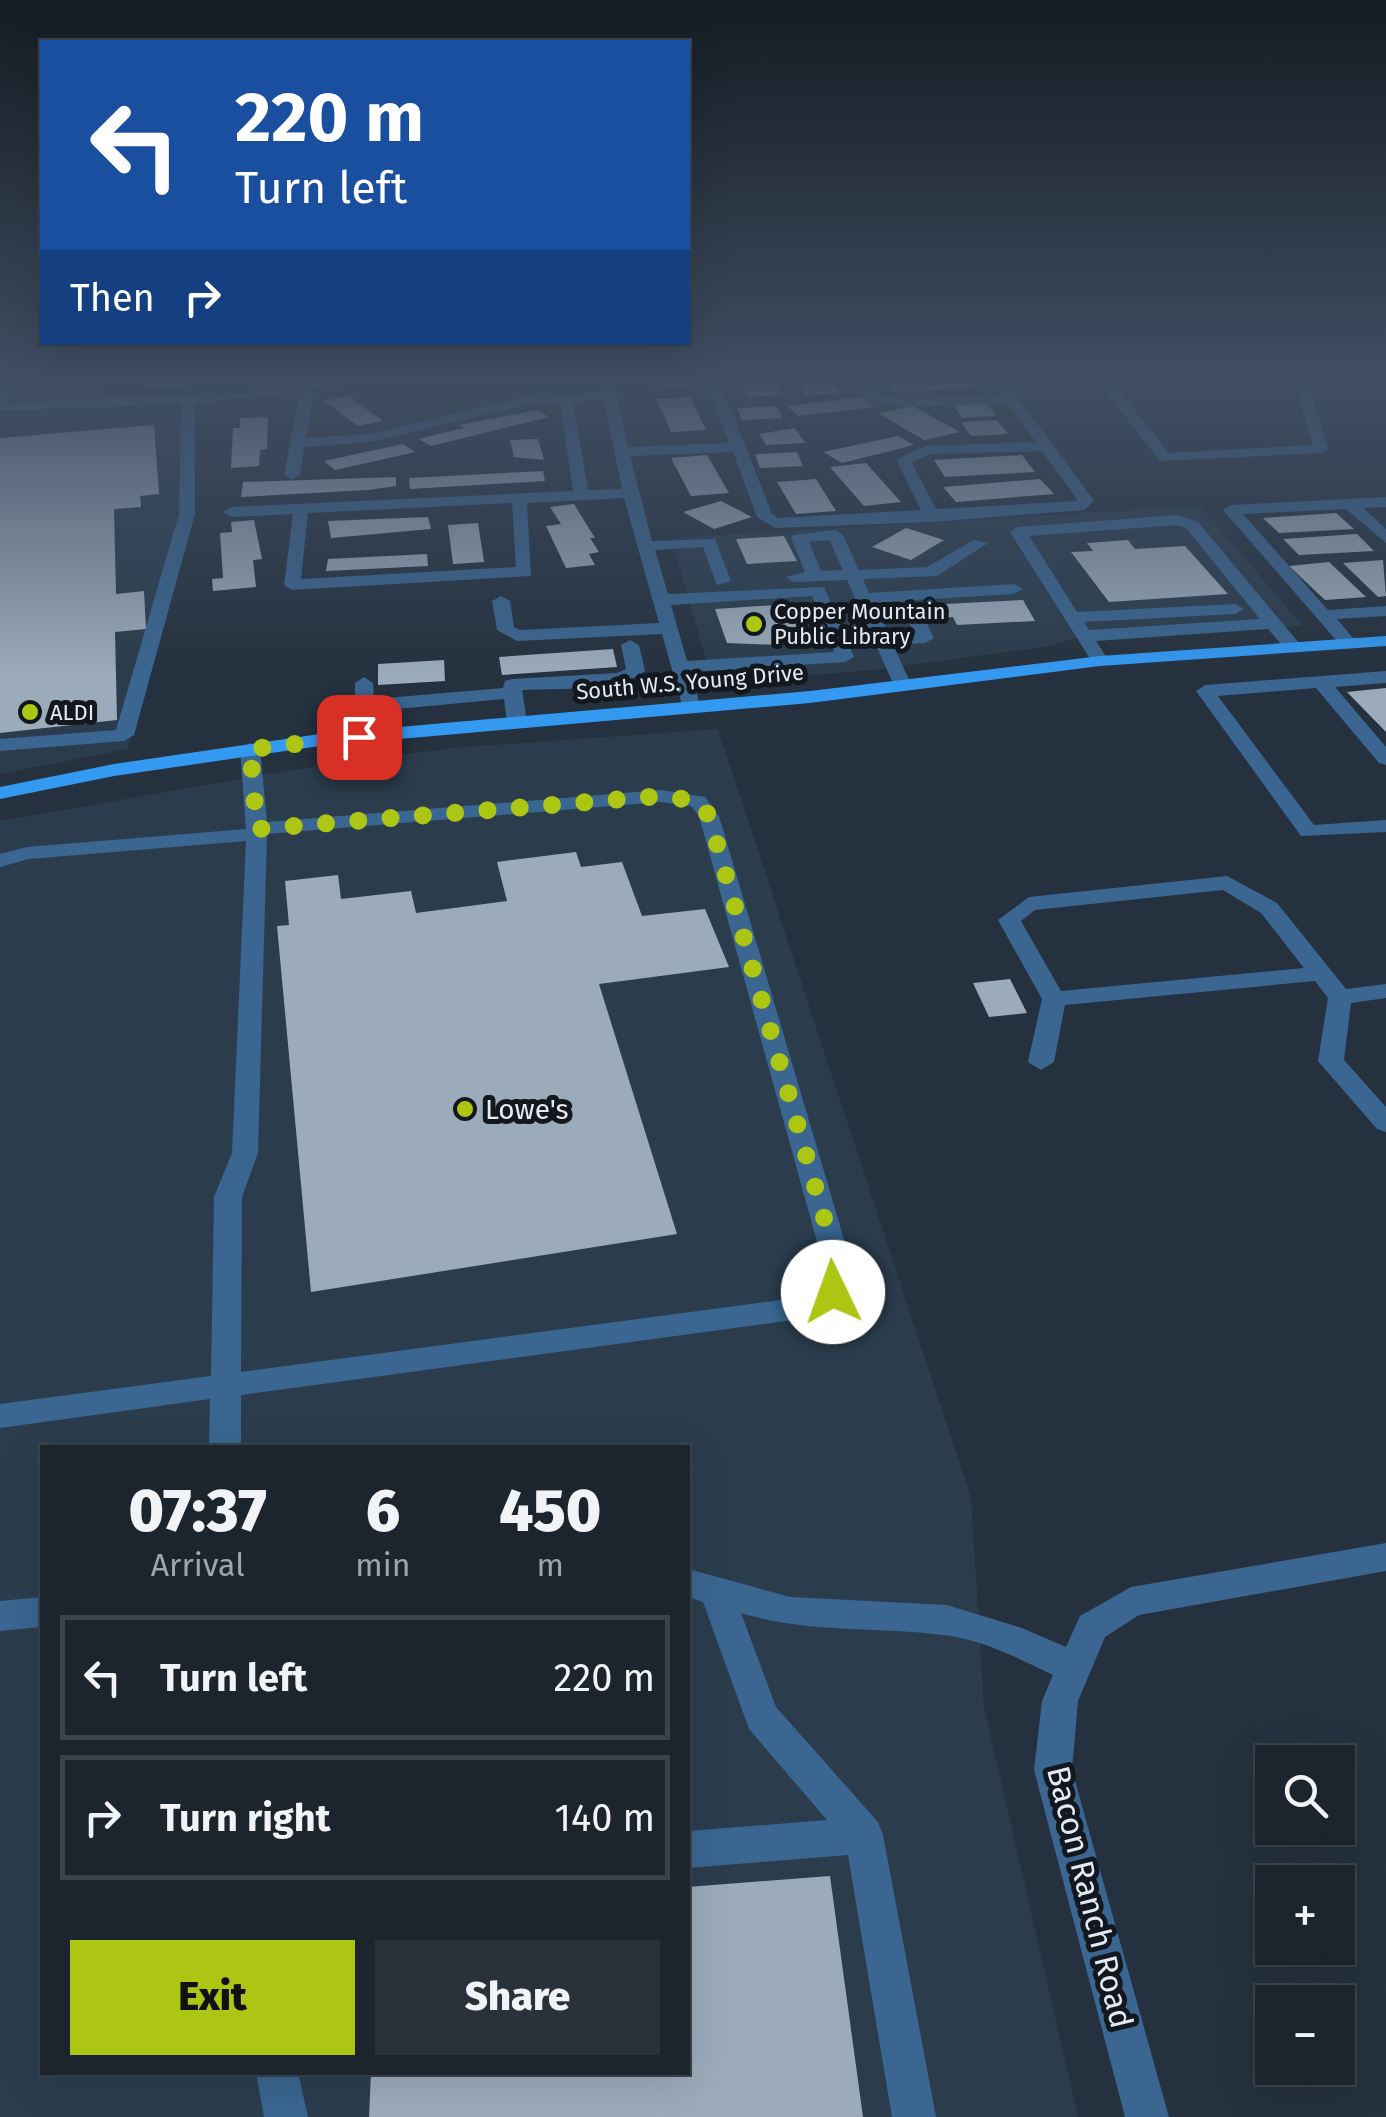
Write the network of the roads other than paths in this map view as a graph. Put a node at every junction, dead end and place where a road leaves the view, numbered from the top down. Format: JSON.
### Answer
{"nodes":[{"id":1,"x":188,"y":478,"type":"edge"},
{"id":2,"x":578,"y":478,"type":"edge"},
{"id":3,"x":629,"y":478,"type":"edge"},
{"id":4,"x":749,"y":478,"type":"edge"},
{"id":5,"x":912,"y":478,"type":"edge"},
{"id":6,"x":1070,"y":478,"type":"edge"},
{"id":7,"x":632,"y":493,"type":"junction"},
{"id":8,"x":581,"y":496,"type":"junction"},
{"id":9,"x":519,"y":498,"type":"junction"},
{"id":10,"x":1386,"y":502,"type":"edge"},
{"id":11,"x":1350,"y":504,"type":"junction"},
{"id":12,"x":301,"y":509,"type":"junction"},
{"id":13,"x":231,"y":512,"type":"dead end"},
{"id":14,"x":932,"y":517,"type":"junction"},
{"id":15,"x":1386,"y":538,"type":"edge"},
{"id":16,"x":980,"y":542,"type":"dead end"},
{"id":17,"x":646,"y":546,"type":"junction"},
{"id":18,"x":853,"y":574,"type":"junction"},
{"id":19,"x":816,"y":576,"type":"junction"},
{"id":20,"x":723,"y":581,"type":"junction"},
{"id":21,"x":1014,"y":589,"type":"dead end"},
{"id":22,"x":659,"y":592,"type":"junction"},
{"id":23,"x":904,"y":594,"type":"junction"},
{"id":24,"x":864,"y":598,"type":"junction"},
{"id":25,"x":501,"y":601,"type":"dead end"},
{"id":26,"x":1260,"y":608,"type":"junction"},
{"id":27,"x":1386,"y":611,"type":"edge"},
{"id":28,"x":1324,"y":614,"type":"junction"},
{"id":29,"x":1072,"y":618,"type":"junction"},
{"id":30,"x":1273,"y":623,"type":"junction"},
{"id":31,"x":669,"y":628,"type":"junction"},
{"id":32,"x":1084,"y":636,"type":"junction"},
{"id":33,"x":882,"y":640,"type":"junction"},
{"id":34,"x":1386,"y":641,"type":"edge"},
{"id":35,"x":1350,"y":644,"type":"junction"},
{"id":36,"x":630,"y":645,"type":"dead end"},
{"id":37,"x":1292,"y":647,"type":"junction"},
{"id":38,"x":1100,"y":661,"type":"junction"},
{"id":39,"x":662,"y":664,"type":"junction"},
{"id":40,"x":1386,"y":677,"type":"edge"},
{"id":41,"x":1321,"y":682,"type":"junction"},
{"id":42,"x":364,"y":684,"type":"dead end"},
{"id":43,"x":903,"y":686,"type":"junction"},
{"id":44,"x":514,"y":693,"type":"junction"},
{"id":45,"x":432,"y":700,"type":"junction"},
{"id":46,"x":691,"y":705,"type":"junction"},
{"id":47,"x":517,"y":722,"type":"junction"},
{"id":48,"x":436,"y":730,"type":"junction"},
{"id":49,"x":0,"y":745,"type":"edge"},
{"id":50,"x":250,"y":749,"type":"junction"},
{"id":51,"x":1386,"y":759,"type":"edge"},
{"id":52,"x":0,"y":793,"type":"edge"},
{"id":53,"x":1386,"y":826,"type":"edge"},
{"id":54,"x":257,"y":831,"type":"junction"},
{"id":55,"x":0,"y":861,"type":"edge"},
{"id":56,"x":1321,"y":973,"type":"junction"},
{"id":57,"x":1386,"y":991,"type":"edge"},
{"id":58,"x":1340,"y":997,"type":"junction"},
{"id":59,"x":1054,"y":999,"type":"junction"},
{"id":60,"x":1041,"y":1062,"type":"dead end"},
{"id":61,"x":1386,"y":1123,"type":"edge"},
{"id":62,"x":226,"y":1386,"type":"junction"},
{"id":63,"x":0,"y":1416,"type":"edge"},
{"id":64,"x":226,"y":1445,"type":"edge"},
{"id":65,"x":1386,"y":1557,"type":"edge"},
{"id":66,"x":702,"y":1587,"type":"edge"},
{"id":67,"x":40,"y":1612,"type":"edge"},
{"id":68,"x":0,"y":1616,"type":"edge"},
{"id":69,"x":1074,"y":1668,"type":"junction"},
{"id":70,"x":864,"y":1835,"type":"junction"},
{"id":71,"x":690,"y":1850,"type":"edge"},
{"id":72,"x":278,"y":2075,"type":"edge"},
{"id":73,"x":286,"y":2117,"type":"edge"},
{"id":74,"x":914,"y":2117,"type":"edge"},
{"id":75,"x":1146,"y":2117,"type":"edge"}],
"edges":[{"from":1,"to":49,"type":"street"},
{"from":2,"to":8,"type":"street"},
{"from":3,"to":7,"type":"street"},
{"from":4,"to":14,"type":"street"},
{"from":5,"to":14,"type":"street"},
{"from":6,"to":14,"type":"street"},
{"from":7,"to":8,"type":"street"},
{"from":7,"to":17,"type":"street"},
{"from":8,"to":9,"type":"street"},
{"from":9,"to":12,"type":"street"},
{"from":9,"to":12,"type":"street"},
{"from":10,"to":11,"type":"street"},
{"from":11,"to":15,"type":"street"},
{"from":11,"to":28,"type":"street"},
{"from":12,"to":13,"type":"street"},
{"from":16,"to":18,"type":"street"},
{"from":17,"to":20,"type":"street"},
{"from":17,"to":22,"type":"street"},
{"from":18,"to":19,"type":"street"},
{"from":18,"to":19,"type":"street"},
{"from":18,"to":24,"type":"street"},
{"from":19,"to":20,"type":"street"},
{"from":20,"to":22,"type":"street"},
{"from":21,"to":23,"type":"street"},
{"from":22,"to":31,"type":"street"},
{"from":22,"to":39,"type":"street"},
{"from":23,"to":24,"type":"street"},
{"from":23,"to":33,"type":"street"},
{"from":24,"to":33,"type":"street"},
{"from":25,"to":31,"type":"street"},
{"from":26,"to":29,"type":"street"},
{"from":26,"to":29,"type":"street"},
{"from":26,"to":30,"type":"street"},
{"from":27,"to":28,"type":"street"},
{"from":28,"to":35,"type":"street"},
{"from":29,"to":32,"type":"street"},
{"from":30,"to":32,"type":"street"},
{"from":30,"to":37,"type":"street"},
{"from":31,"to":39,"type":"street"},
{"from":32,"to":38,"type":"street"},
{"from":33,"to":43,"type":"street"},
{"from":34,"to":35,"type":"main road","name":"South W.S. Young Drive"},
{"from":35,"to":37,"type":"main road","name":"South W.S. Young Drive"},
{"from":36,"to":39,"type":"street"},
{"from":37,"to":38,"type":"main road","name":"South W.S. Young Drive"},
{"from":38,"to":43,"type":"main road","name":"South W.S. Young Drive"},
{"from":39,"to":44,"type":"street"},
{"from":39,"to":46,"type":"street"},
{"from":40,"to":41,"type":"street"},
{"from":41,"to":51,"type":"street"},
{"from":41,"to":53,"type":"street"},
{"from":42,"to":45,"type":"street"},
{"from":43,"to":46,"type":"main road","name":"South W.S. Young Drive"},
{"from":44,"to":45,"type":"street"},
{"from":44,"to":47,"type":"street"},
{"from":45,"to":48,"type":"street"},
{"from":46,"to":47,"type":"main road","name":"South W.S. Young Drive"},
{"from":47,"to":48,"type":"main road","name":"South W.S. Young Drive"},
{"from":48,"to":50,"type":"main road","name":"South W.S. Young Drive"},
{"from":50,"to":52,"type":"main road","name":"South W.S. Young Drive"},
{"from":50,"to":54,"type":"street"},
{"from":54,"to":55,"type":"street"},
{"from":54,"to":62,"type":"street"},
{"from":54,"to":62,"type":"street"},
{"from":56,"to":58,"type":"street"},
{"from":56,"to":59,"type":"street"},
{"from":56,"to":59,"type":"street"},
{"from":57,"to":58,"type":"street"},
{"from":58,"to":61,"type":"street"},
{"from":59,"to":60,"type":"street"},
{"from":62,"to":63,"type":"street"},
{"from":62,"to":64,"type":"street"},
{"from":65,"to":69,"type":"street","name":"Bacon Ranch Road"},
{"from":66,"to":69,"type":"street"},
{"from":66,"to":70,"type":"street"},
{"from":67,"to":68,"type":"street"},
{"from":69,"to":75,"type":"street","name":"Bacon Ranch Road"},
{"from":70,"to":71,"type":"street"},
{"from":70,"to":74,"type":"street"},
{"from":72,"to":73,"type":"street"}]}
